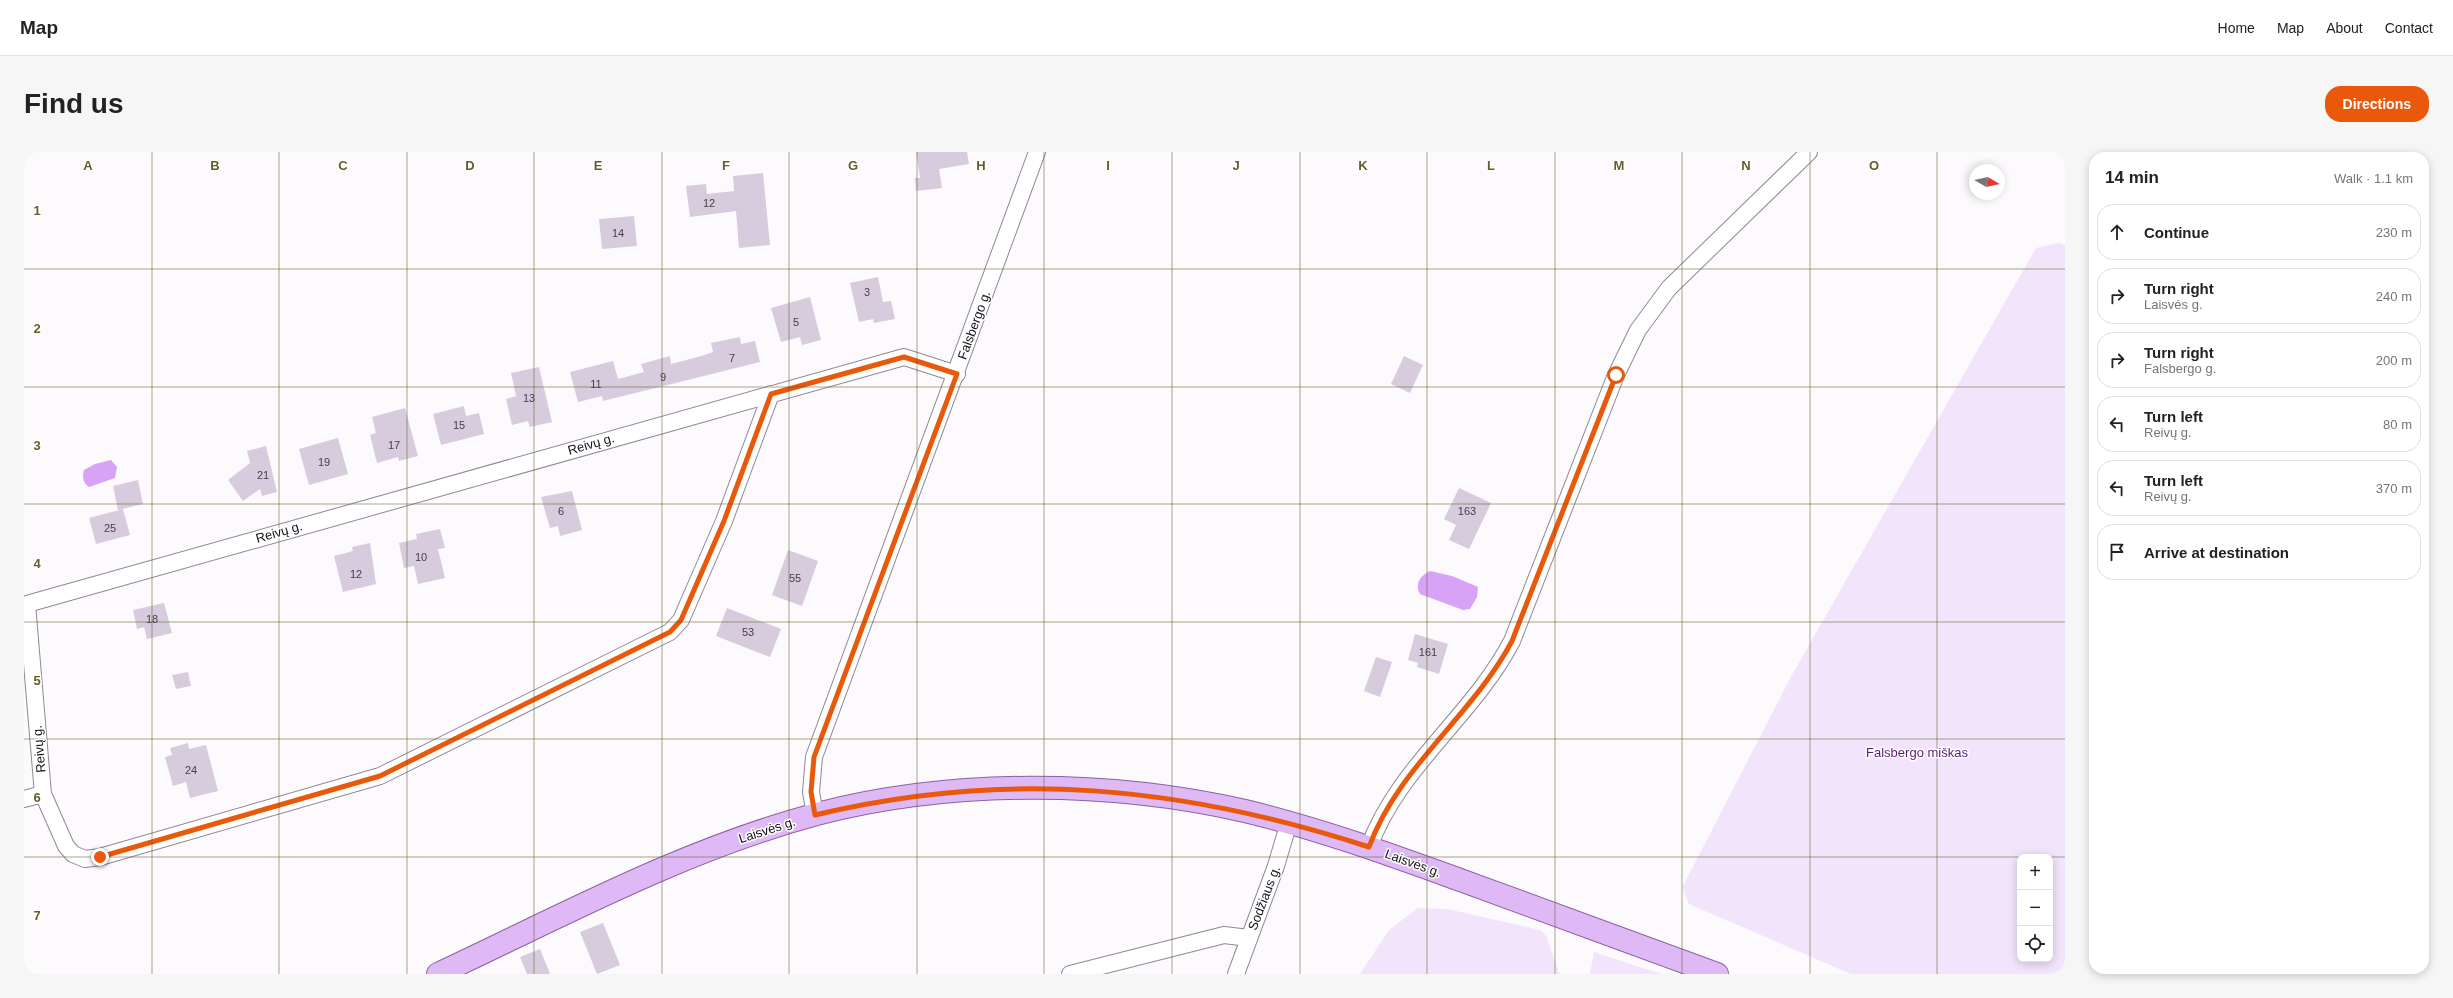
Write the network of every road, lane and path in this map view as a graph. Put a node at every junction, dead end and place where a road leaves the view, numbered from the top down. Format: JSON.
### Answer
{"nodes":[{"id":1,"x":1037,"y":152,"type":"edge"},
{"id":2,"x":1809,"y":152,"type":"edge"},
{"id":3,"x":957,"y":374,"type":"junction"},
{"id":4,"x":771,"y":394,"type":"junction"},
{"id":5,"x":43,"y":794,"type":"junction"},
{"id":6,"x":24,"y":798,"type":"edge"},
{"id":7,"x":815,"y":815,"type":"junction"},
{"id":8,"x":1289,"y":822,"type":"junction"},
{"id":9,"x":1369,"y":847,"type":"junction"},
{"id":10,"x":1249,"y":938,"type":"junction"},
{"id":11,"x":438,"y":974,"type":"edge"},
{"id":12,"x":1070,"y":974,"type":"edge"},
{"id":13,"x":1236,"y":974,"type":"edge"},
{"id":14,"x":1717,"y":974,"type":"edge"}],
"edges":[{"from":1,"to":3,"type":"street","name":"Falsbergo g."},
{"from":2,"to":9,"type":"street"},
{"from":3,"to":4,"type":"street","name":"Reivų g."},
{"from":3,"to":7,"type":"street","name":"Falsbergo g."},
{"from":4,"to":5,"type":"street","name":"Reivų g."},
{"from":4,"to":5,"type":"street","name":"Reivų g."},
{"from":5,"to":6,"type":"street"},
{"from":7,"to":8,"type":"main road","name":"Laisvės g."},
{"from":7,"to":11,"type":"main road","name":"Laisvės g."},
{"from":8,"to":9,"type":"main road","name":"Laisvės g."},
{"from":8,"to":10,"type":"street","name":"Sodžiaus g."},
{"from":9,"to":14,"type":"main road","name":"Laisvės g."},
{"from":10,"to":12,"type":"street"},
{"from":10,"to":13,"type":"street","name":"Sodžiaus g."}]}
